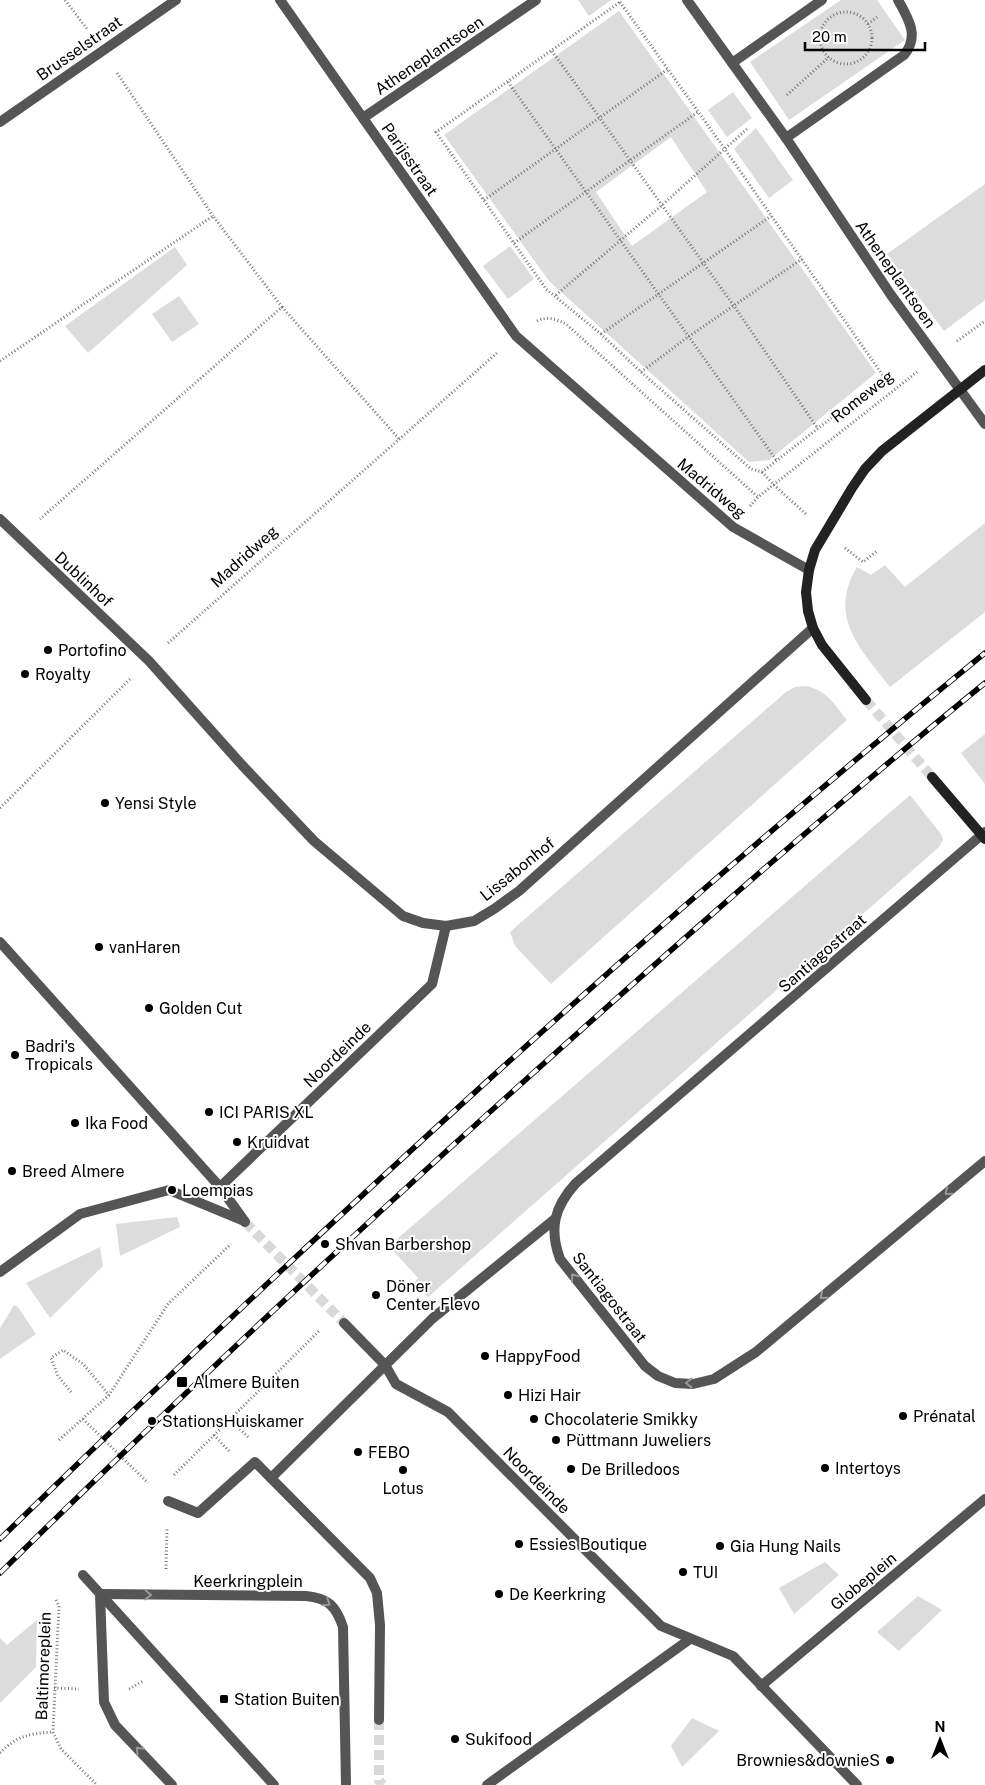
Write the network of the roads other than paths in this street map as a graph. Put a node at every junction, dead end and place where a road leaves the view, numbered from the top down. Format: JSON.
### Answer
{"nodes":[{"id":1,"x":176,"y":0,"type":"edge"},
{"id":2,"x":280,"y":0,"type":"edge"},
{"id":3,"x":536,"y":0,"type":"edge"},
{"id":4,"x":687,"y":0,"type":"edge"},
{"id":5,"x":822,"y":0,"type":"edge"},
{"id":6,"x":898,"y":0,"type":"edge"},
{"id":7,"x":732,"y":63,"type":"junction"},
{"id":8,"x":363,"y":118,"type":"junction"},
{"id":9,"x":0,"y":122,"type":"edge"},
{"id":10,"x":786,"y":138,"type":"junction"},
{"id":11,"x":516,"y":336,"type":"joint"},
{"id":12,"x":985,"y":370,"type":"edge"},
{"id":13,"x":960,"y":388,"type":"junction"},
{"id":14,"x":985,"y":424,"type":"edge"},
{"id":15,"x":0,"y":519,"type":"edge"},
{"id":16,"x":808,"y":570,"type":"junction"},
{"id":17,"x":813,"y":628,"type":"junction"},
{"id":18,"x":149,"y":661,"type":"joint"},
{"id":19,"x":866,"y":700,"type":"tunnel mouth"},
{"id":20,"x":932,"y":777,"type":"tunnel mouth"},
{"id":21,"x":984,"y":835,"type":"edge"},
{"id":22,"x":446,"y":926,"type":"junction"},
{"id":23,"x":0,"y":942,"type":"edge"},
{"id":24,"x":985,"y":1161,"type":"edge"},
{"id":25,"x":220,"y":1187,"type":"junction"},
{"id":26,"x":555,"y":1219,"type":"junction"},
{"id":27,"x":0,"y":1272,"type":"edge"},
{"id":28,"x":344,"y":1323,"type":"tunnel mouth"},
{"id":29,"x":384,"y":1365,"type":"junction"},
{"id":30,"x":271,"y":1478,"type":"junction"},
{"id":31,"x":985,"y":1499,"type":"edge"},
{"id":32,"x":168,"y":1500,"type":"dead end"},
{"id":33,"x":83,"y":1575,"type":"dead end"},
{"id":34,"x":100,"y":1594,"type":"junction"},
{"id":35,"x":690,"y":1639,"type":"junction"},
{"id":36,"x":761,"y":1686,"type":"junction"},
{"id":37,"x":379,"y":1720,"type":"tunnel mouth"},
{"id":38,"x":172,"y":1785,"type":"edge"},
{"id":39,"x":274,"y":1785,"type":"edge"},
{"id":40,"x":346,"y":1785,"type":"edge"},
{"id":41,"x":487,"y":1785,"type":"edge"},
{"id":42,"x":857,"y":1785,"type":"edge"}],
"edges":[{"from":1,"to":9,"type":"street","name":"Brusselstraat"},
{"from":2,"to":8,"type":"street","name":"Parijsstraat"},
{"from":3,"to":8,"type":"street","name":"Atheneplantsoen"},
{"from":4,"to":7,"type":"street","name":"Atheneplantsoen"},
{"from":5,"to":7,"type":"street"},
{"from":6,"to":10,"type":"street"},
{"from":7,"to":10,"type":"street","name":"Atheneplantsoen"},
{"from":8,"to":11,"type":"street","name":"Parijsstraat"},
{"from":10,"to":13,"type":"street","name":"Atheneplantsoen"},
{"from":11,"to":16,"type":"street","name":"Madridweg"},
{"from":12,"to":13,"type":"street"},
{"from":13,"to":14,"type":"street","name":"Atheneplantsoen"},
{"from":13,"to":16,"type":"street"},
{"from":15,"to":18,"type":"street","name":"Dublinhof"},
{"from":16,"to":17,"type":"street"},
{"from":17,"to":19,"type":"street"},
{"from":17,"to":22,"type":"street","name":"Lissabonhof"},
{"from":18,"to":22,"type":"street","name":"Lissabonhof"},
{"from":20,"to":21,"type":"street"},
{"from":21,"to":26,"type":"street","name":"Santiagostraat"},
{"from":22,"to":25,"type":"street","name":"Noordeinde"},
{"from":23,"to":25,"type":"street"},
{"from":24,"to":26,"type":"street","name":"Santiagostraat","one_way":true},
{"from":25,"to":27,"type":"street"},
{"from":26,"to":29,"type":"street"},
{"from":28,"to":29,"type":"street","name":"Noordeinde"},
{"from":29,"to":30,"type":"street"},
{"from":29,"to":35,"type":"street","name":"Noordeinde"},
{"from":30,"to":32,"type":"street"},
{"from":30,"to":37,"type":"street"},
{"from":31,"to":36,"type":"street","name":"Globeplein"},
{"from":33,"to":34,"type":"street"},
{"from":38,"to":34,"type":"street","one_way":true},
{"from":34,"to":39,"type":"street"},
{"from":34,"to":40,"type":"street","name":"Keerkringplein","one_way":true},
{"from":35,"to":36,"type":"street"},
{"from":35,"to":41,"type":"street"},
{"from":36,"to":42,"type":"street"}]}
